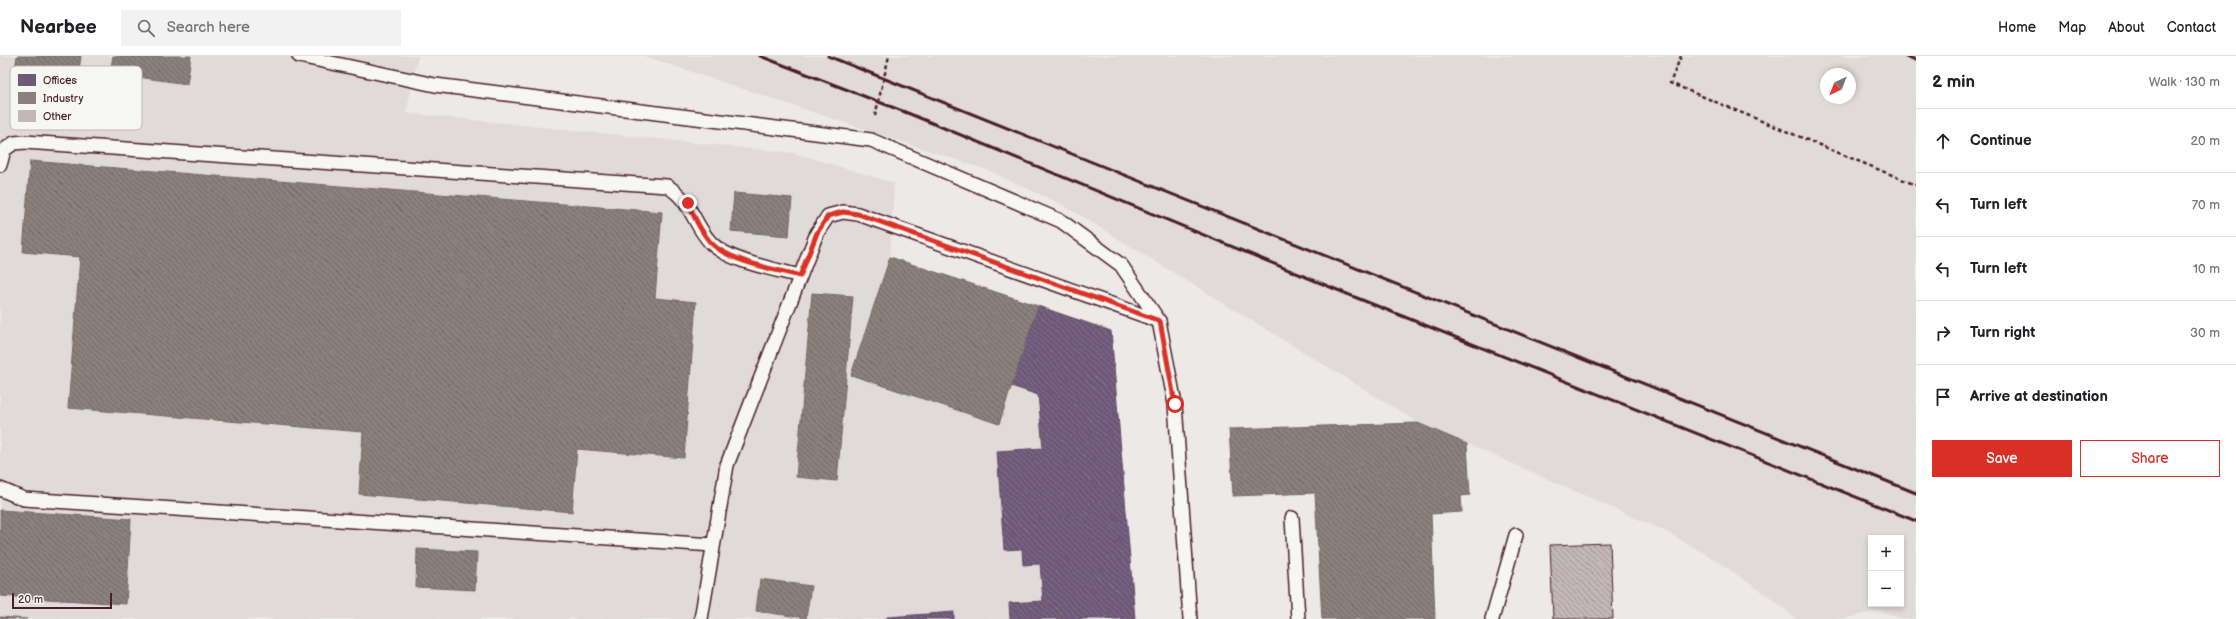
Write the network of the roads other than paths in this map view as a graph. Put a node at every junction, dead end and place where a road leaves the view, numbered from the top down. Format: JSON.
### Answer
{"nodes":[{"id":1,"x":299,"y":56,"type":"edge"},
{"id":2,"x":0,"y":164,"type":"edge"},
{"id":3,"x":800,"y":276,"type":"junction"},
{"id":4,"x":1160,"y":321,"type":"junction"},
{"id":5,"x":0,"y":489,"type":"edge"},
{"id":6,"x":1292,"y":518,"type":"dead end"},
{"id":7,"x":1516,"y":535,"type":"dead end"},
{"id":8,"x":713,"y":545,"type":"junction"},
{"id":9,"x":701,"y":619,"type":"edge"},
{"id":10,"x":1190,"y":619,"type":"edge"},
{"id":11,"x":1298,"y":619,"type":"edge"},
{"id":12,"x":1492,"y":619,"type":"edge"}],
"edges":[{"from":1,"to":4,"type":"lane"},
{"from":2,"to":3,"type":"lane"},
{"from":3,"to":4,"type":"lane"},
{"from":3,"to":8,"type":"lane"},
{"from":4,"to":10,"type":"lane"},
{"from":5,"to":8,"type":"lane"},
{"from":6,"to":11,"type":"lane"},
{"from":7,"to":12,"type":"lane"},
{"from":8,"to":9,"type":"lane"}]}
